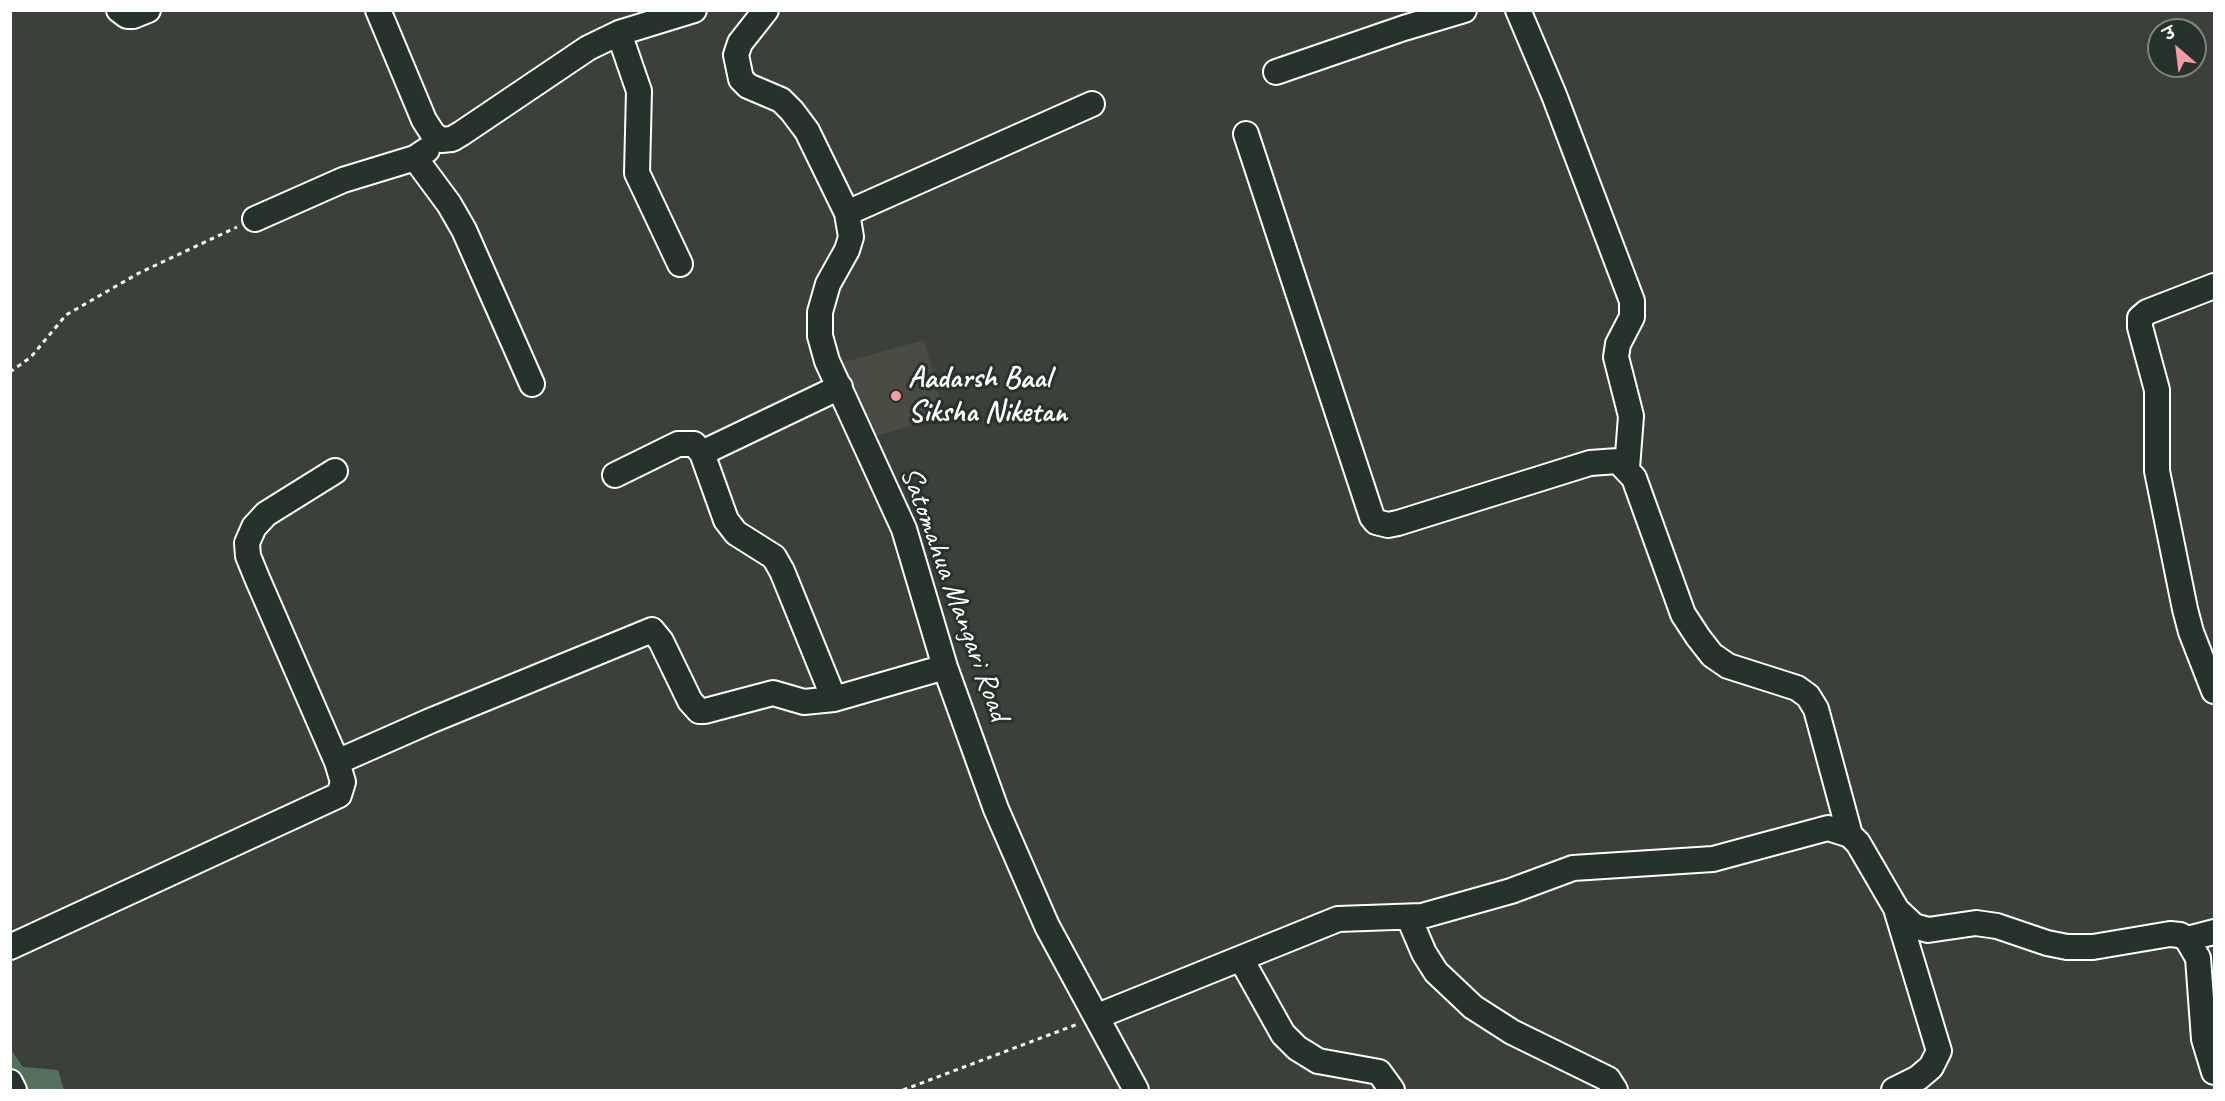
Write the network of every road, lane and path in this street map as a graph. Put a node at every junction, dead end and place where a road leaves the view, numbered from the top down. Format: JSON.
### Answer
{"nodes":[{"id":1,"x":119,"y":10,"type":"edge"},
{"id":2,"x":148,"y":10,"type":"edge"},
{"id":3,"x":378,"y":10,"type":"edge"},
{"id":4,"x":694,"y":10,"type":"edge"},
{"id":5,"x":766,"y":10,"type":"edge"},
{"id":6,"x":1464,"y":10,"type":"edge"},
{"id":7,"x":1518,"y":10,"type":"edge"},
{"id":8,"x":619,"y":33,"type":"junction"},
{"id":9,"x":1276,"y":72,"type":"dead end"},
{"id":10,"x":1092,"y":104,"type":"dead end"},
{"id":11,"x":1246,"y":134,"type":"dead end"},
{"id":12,"x":441,"y":140,"type":"junction"},
{"id":13,"x":414,"y":158,"type":"junction"},
{"id":14,"x":847,"y":213,"type":"junction"},
{"id":15,"x":255,"y":219,"type":"joint"},
{"id":16,"x":681,"y":264,"type":"dead end"},
{"id":17,"x":2214,"y":286,"type":"edge"},
{"id":18,"x":10,"y":372,"type":"edge"},
{"id":19,"x":532,"y":384,"type":"dead end"},
{"id":20,"x":840,"y":387,"type":"junction"},
{"id":21,"x":702,"y":453,"type":"junction"},
{"id":22,"x":1627,"y":468,"type":"junction"},
{"id":23,"x":335,"y":471,"type":"dead end"},
{"id":24,"x":615,"y":475,"type":"dead end"},
{"id":25,"x":945,"y":667,"type":"junction"},
{"id":26,"x":2214,"y":691,"type":"edge"},
{"id":27,"x":834,"y":699,"type":"junction"},
{"id":28,"x":337,"y":762,"type":"junction"},
{"id":29,"x":1850,"y":835,"type":"junction"},
{"id":30,"x":1897,"y":910,"type":"junction"},
{"id":31,"x":1409,"y":918,"type":"junction"},
{"id":32,"x":2214,"y":932,"type":"edge"},
{"id":33,"x":2187,"y":939,"type":"junction"},
{"id":34,"x":10,"y":947,"type":"edge"},
{"id":35,"x":1240,"y":959,"type":"junction"},
{"id":36,"x":1098,"y":1016,"type":"junction"},
{"id":37,"x":2214,"y":1072,"type":"edge"},
{"id":38,"x":10,"y":1083,"type":"edge"},
{"id":39,"x":14,"y":1090,"type":"edge"},
{"id":40,"x":903,"y":1090,"type":"edge"},
{"id":41,"x":1136,"y":1090,"type":"edge"},
{"id":42,"x":1392,"y":1090,"type":"edge"},
{"id":43,"x":1615,"y":1090,"type":"edge"},
{"id":44,"x":1894,"y":1090,"type":"edge"}],
"edges":[{"from":1,"to":2,"type":"street"},
{"from":3,"to":12,"type":"street"},
{"from":4,"to":8,"type":"street"},
{"from":5,"to":14,"type":"street","name":"Satomahua Mangari Road"},
{"from":6,"to":9,"type":"street"},
{"from":7,"to":22,"type":"street"},
{"from":8,"to":12,"type":"street"},
{"from":8,"to":16,"type":"street"},
{"from":10,"to":14,"type":"street"},
{"from":11,"to":22,"type":"street"},
{"from":12,"to":13,"type":"street"},
{"from":13,"to":15,"type":"street"},
{"from":13,"to":19,"type":"street"},
{"from":14,"to":20,"type":"street","name":"Satomahua Mangari Road"},
{"from":15,"to":18,"type":"path"},
{"from":17,"to":26,"type":"street"},
{"from":20,"to":21,"type":"street"},
{"from":20,"to":25,"type":"street","name":"Satomahua Mangari Road"},
{"from":21,"to":24,"type":"street"},
{"from":21,"to":27,"type":"street"},
{"from":22,"to":29,"type":"street"},
{"from":23,"to":28,"type":"street"},
{"from":25,"to":27,"type":"street"},
{"from":25,"to":36,"type":"street","name":"Satomahua Mangari Road"},
{"from":27,"to":28,"type":"street"},
{"from":28,"to":34,"type":"street"},
{"from":29,"to":30,"type":"street"},
{"from":29,"to":31,"type":"street"},
{"from":30,"to":33,"type":"street"},
{"from":30,"to":44,"type":"street"},
{"from":31,"to":35,"type":"street"},
{"from":31,"to":43,"type":"street"},
{"from":32,"to":33,"type":"street"},
{"from":33,"to":37,"type":"street"},
{"from":35,"to":36,"type":"street"},
{"from":35,"to":42,"type":"street"},
{"from":36,"to":40,"type":"path"},
{"from":36,"to":41,"type":"street","name":"Satomahua Mangari Road"},
{"from":38,"to":39,"type":"street"}]}
